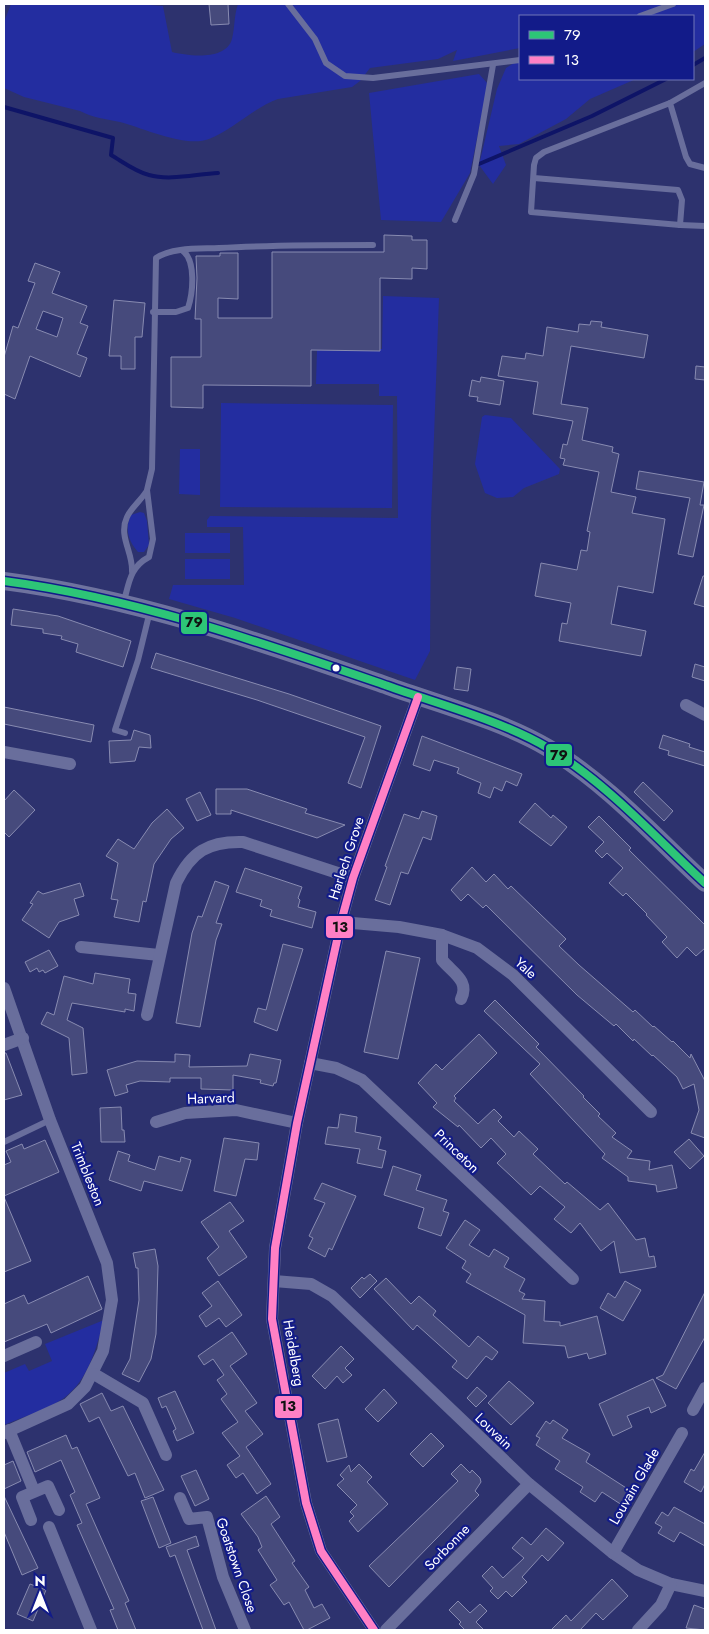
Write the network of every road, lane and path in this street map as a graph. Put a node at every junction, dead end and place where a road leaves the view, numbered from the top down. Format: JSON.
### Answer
{"nodes":[{"id":1,"x":288,"y":4,"type":"edge"},
{"id":2,"x":673,"y":4,"type":"edge"},
{"id":3,"x":643,"y":15,"type":"edge"},
{"id":4,"x":519,"y":60,"type":"edge"},
{"id":5,"x":493,"y":65,"type":"junction"},
{"id":6,"x":705,"y":83,"type":"edge"},
{"id":7,"x":670,"y":103,"type":"junction"},
{"id":8,"x":705,"y":168,"type":"edge"},
{"id":9,"x":534,"y":178,"type":"junction"},
{"id":10,"x":455,"y":220,"type":"dead end"},
{"id":11,"x":680,"y":224,"type":"junction"},
{"id":12,"x":705,"y":226,"type":"edge"},
{"id":13,"x":373,"y":245,"type":"dead end"},
{"id":14,"x":183,"y":251,"type":"junction"},
{"id":15,"x":153,"y":312,"type":"junction"},
{"id":16,"x":147,"y":490,"type":"junction"},
{"id":17,"x":132,"y":572,"type":"junction"},
{"id":18,"x":4,"y":581,"type":"edge"},
{"id":19,"x":124,"y":602,"type":"junction"},
{"id":20,"x":150,"y":610,"type":"junction"},
{"id":21,"x":418,"y":697,"type":"junction"},
{"id":22,"x":686,"y":705,"type":"dead end"},
{"id":23,"x":705,"y":715,"type":"edge"},
{"id":24,"x":125,"y":733,"type":"dead end"},
{"id":25,"x":4,"y":752,"type":"edge"},
{"id":26,"x":70,"y":764,"type":"dead end"},
{"id":27,"x":353,"y":878,"type":"junction"},
{"id":28,"x":705,"y":882,"type":"edge"},
{"id":29,"x":341,"y":922,"type":"junction"},
{"id":30,"x":442,"y":935,"type":"junction"},
{"id":31,"x":81,"y":947,"type":"dead end"},
{"id":32,"x":159,"y":954,"type":"junction"},
{"id":33,"x":4,"y":988,"type":"edge"},
{"id":34,"x":461,"y":999,"type":"dead end"},
{"id":35,"x":147,"y":1015,"type":"dead end"},
{"id":36,"x":23,"y":1038,"type":"junction"},
{"id":37,"x":4,"y":1045,"type":"edge"},
{"id":38,"x":310,"y":1063,"type":"junction"},
{"id":39,"x":651,"y":1112,"type":"dead end"},
{"id":40,"x":50,"y":1120,"type":"junction"},
{"id":41,"x":156,"y":1122,"type":"dead end"},
{"id":42,"x":297,"y":1124,"type":"junction"},
{"id":43,"x":4,"y":1142,"type":"edge"},
{"id":44,"x":573,"y":1279,"type":"dead end"},
{"id":45,"x":274,"y":1281,"type":"junction"},
{"id":46,"x":36,"y":1342,"type":"dead end"},
{"id":47,"x":4,"y":1356,"type":"edge"},
{"id":48,"x":94,"y":1374,"type":"junction"},
{"id":49,"x":705,"y":1388,"type":"edge"},
{"id":50,"x":693,"y":1410,"type":"dead end"},
{"id":51,"x":7,"y":1431,"type":"edge"},
{"id":52,"x":682,"y":1433,"type":"dead end"},
{"id":53,"x":166,"y":1455,"type":"dead end"},
{"id":54,"x":529,"y":1484,"type":"junction"},
{"id":55,"x":34,"y":1491,"type":"junction"},
{"id":56,"x":180,"y":1498,"type":"dead end"},
{"id":57,"x":59,"y":1510,"type":"dead end"},
{"id":58,"x":31,"y":1520,"type":"dead end"},
{"id":59,"x":49,"y":1527,"type":"dead end"},
{"id":60,"x":613,"y":1553,"type":"junction"},
{"id":61,"x":671,"y":1584,"type":"junction"},
{"id":62,"x":705,"y":1591,"type":"edge"},
{"id":63,"x":88,"y":1629,"type":"edge"},
{"id":64,"x":245,"y":1630,"type":"edge"},
{"id":65,"x":374,"y":1630,"type":"edge"},
{"id":66,"x":386,"y":1630,"type":"edge"},
{"id":67,"x":638,"y":1630,"type":"edge"}],
"edges":[{"from":1,"to":5,"type":"lane"},
{"from":2,"to":3,"type":"lane"},
{"from":4,"to":5,"type":"lane"},
{"from":5,"to":10,"type":"lane"},
{"from":6,"to":7,"type":"lane"},
{"from":7,"to":8,"type":"lane"},
{"from":7,"to":9,"type":"lane"},
{"from":9,"to":11,"type":"lane"},
{"from":9,"to":11,"type":"lane"},
{"from":11,"to":12,"type":"lane"},
{"from":13,"to":14,"type":"lane"},
{"from":14,"to":15,"type":"lane"},
{"from":14,"to":15,"type":"lane"},
{"from":15,"to":16,"type":"lane"},
{"from":16,"to":17,"type":"lane"},
{"from":16,"to":17,"type":"lane"},
{"from":17,"to":19,"type":"lane"},
{"from":18,"to":19,"type":"street"},
{"from":19,"to":20,"type":"street"},
{"from":20,"to":21,"type":"street"},
{"from":20,"to":24,"type":"lane"},
{"from":21,"to":27,"type":"street","name":"Harlech Grove"},
{"from":21,"to":28,"type":"street"},
{"from":22,"to":23,"type":"street"},
{"from":25,"to":26,"type":"street"},
{"from":27,"to":29,"type":"street","name":"Harlech Grove"},
{"from":27,"to":32,"type":"street"},
{"from":29,"to":30,"type":"street","name":"Yale"},
{"from":29,"to":38,"type":"street","name":"Harlech Grove"},
{"from":30,"to":34,"type":"street"},
{"from":30,"to":39,"type":"street","name":"Yale"},
{"from":31,"to":32,"type":"street"},
{"from":32,"to":35,"type":"street"},
{"from":33,"to":36,"type":"street","name":"Trimbleston"},
{"from":36,"to":37,"type":"street"},
{"from":36,"to":40,"type":"street","name":"Trimbleston"},
{"from":38,"to":42,"type":"street","name":"Heidelberg"},
{"from":38,"to":44,"type":"street","name":"Princeton"},
{"from":40,"to":43,"type":"lane"},
{"from":40,"to":48,"type":"street","name":"Trimbleston"},
{"from":41,"to":42,"type":"street","name":"Harvard"},
{"from":42,"to":45,"type":"street","name":"Heidelberg"},
{"from":45,"to":54,"type":"street","name":"Louvain"},
{"from":45,"to":65,"type":"street","name":"Heidelberg"},
{"from":46,"to":47,"type":"street"},
{"from":48,"to":51,"type":"street","name":"Trimbleston"},
{"from":48,"to":53,"type":"street"},
{"from":49,"to":50,"type":"street"},
{"from":51,"to":55,"type":"street","name":"Trimbleston"},
{"from":52,"to":60,"type":"street","name":"Louvain Glade"},
{"from":54,"to":60,"type":"street","name":"Louvain"},
{"from":54,"to":66,"type":"street","name":"Sorbonne"},
{"from":55,"to":57,"type":"street"},
{"from":55,"to":58,"type":"street"},
{"from":56,"to":64,"type":"street","name":"Goatstown Close"},
{"from":59,"to":63,"type":"street"},
{"from":60,"to":61,"type":"street","name":"Louvain"},
{"from":61,"to":62,"type":"street","name":"Louvain"},
{"from":61,"to":67,"type":"street"}]}
